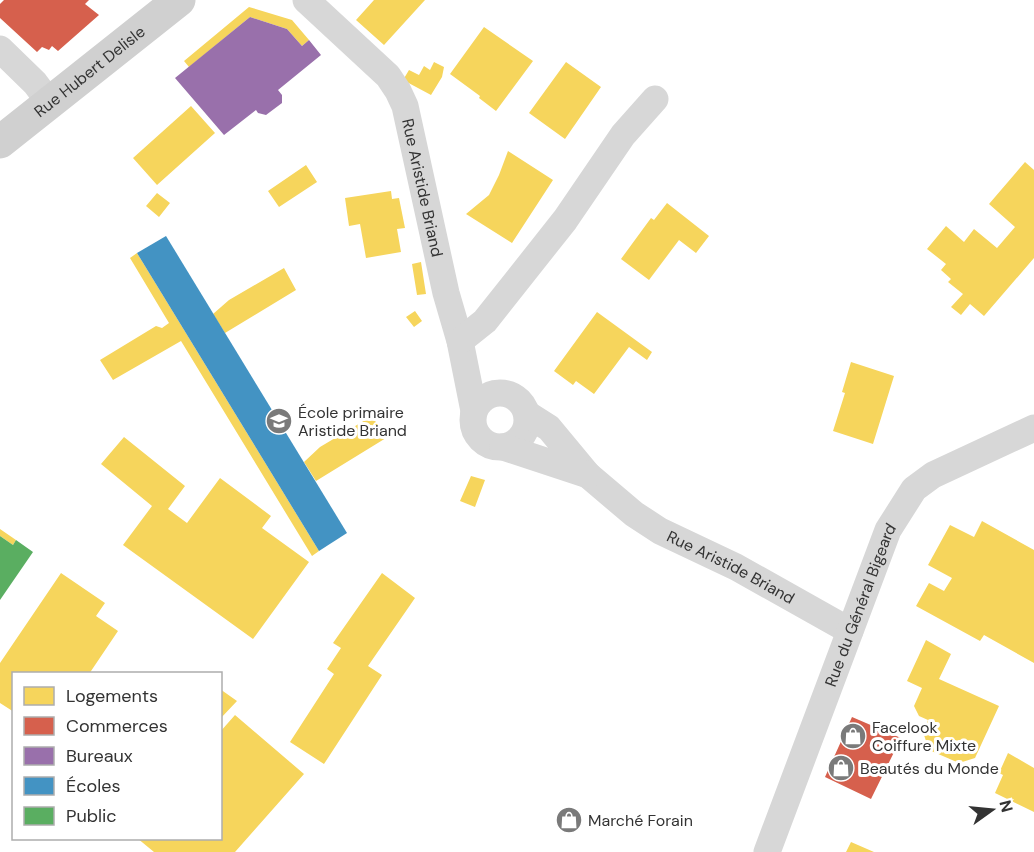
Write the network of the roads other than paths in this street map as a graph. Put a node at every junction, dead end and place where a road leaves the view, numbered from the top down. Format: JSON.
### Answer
{"nodes":[{"id":1,"x":179,"y":0,"type":"edge"},
{"id":2,"x":306,"y":0,"type":"edge"},
{"id":3,"x":0,"y":49,"type":"edge"},
{"id":4,"x":655,"y":99,"type":"dead end"},
{"id":5,"x":50,"y":103,"type":"junction"},
{"id":6,"x":0,"y":142,"type":"edge"},
{"id":7,"x":460,"y":341,"type":"junction"},
{"id":8,"x":474,"y":411,"type":"junction"},
{"id":9,"x":527,"y":414,"type":"junction"},
{"id":10,"x":1034,"y":428,"type":"edge"},
{"id":11,"x":502,"y":447,"type":"junction"},
{"id":12,"x":588,"y":475,"type":"junction"},
{"id":13,"x":850,"y":631,"type":"junction"},
{"id":14,"x":767,"y":852,"type":"edge"}],
"edges":[{"from":1,"to":5,"type":"main road","name":"Rue Hubert Delisle"},
{"from":2,"to":7,"type":"street","name":"Rue Aristide Briand"},
{"from":3,"to":5,"type":"street"},
{"from":4,"to":7,"type":"street"},
{"from":5,"to":6,"type":"main road","name":"Rue Hubert Delisle"},
{"from":7,"to":8,"type":"street","name":"Rue Aristide Briand"},
{"from":8,"to":9,"type":"street","name":"Rue Aristide Briand"},
{"from":8,"to":11,"type":"street","name":"Rue Aristide Briand"},
{"from":9,"to":11,"type":"street"},
{"from":9,"to":12,"type":"street","name":"Rue Aristide Briand"},
{"from":10,"to":13,"type":"street","name":"Rue du Général Bigeard"},
{"from":11,"to":12,"type":"street","name":"Rue Aristide Briand"},
{"from":12,"to":13,"type":"street","name":"Rue Aristide Briand"},
{"from":13,"to":14,"type":"street","name":"Rue du Général Bigeard"}]}
